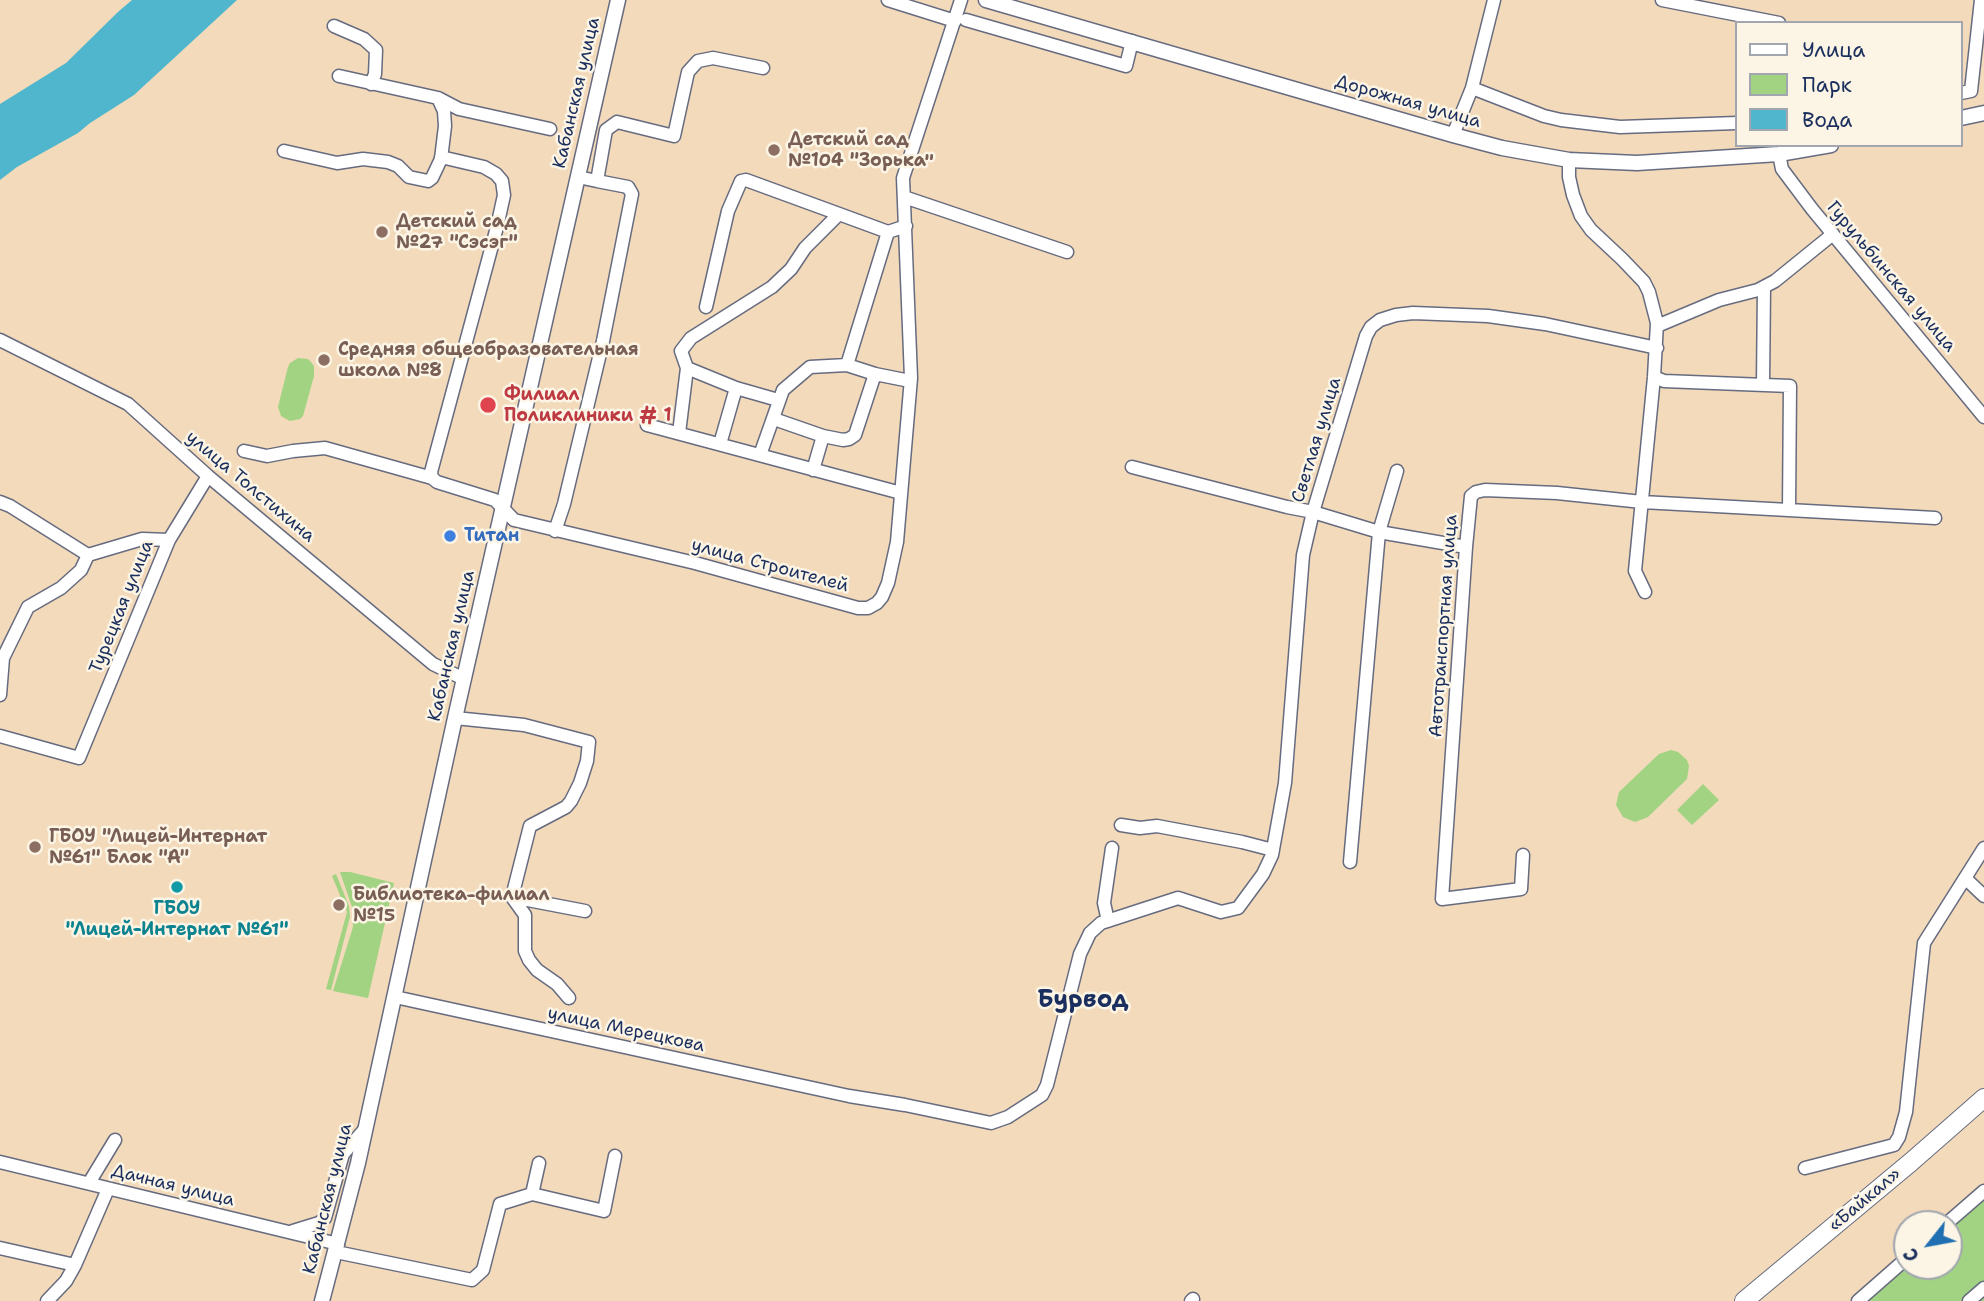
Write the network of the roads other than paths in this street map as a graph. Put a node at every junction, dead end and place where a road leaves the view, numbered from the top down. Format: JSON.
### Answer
{"nodes":[{"id":1,"x":618,"y":0,"type":"edge"},
{"id":2,"x":888,"y":0,"type":"edge"},
{"id":3,"x":961,"y":0,"type":"edge"},
{"id":4,"x":986,"y":0,"type":"edge"},
{"id":5,"x":1494,"y":0,"type":"edge"},
{"id":6,"x":1662,"y":0,"type":"edge"},
{"id":7,"x":1981,"y":0,"type":"edge"},
{"id":8,"x":960,"y":20,"type":"junction"},
{"id":9,"x":1769,"y":21,"type":"edge"},
{"id":10,"x":334,"y":26,"type":"dead end"},
{"id":11,"x":1132,"y":41,"type":"junction"},
{"id":12,"x":763,"y":68,"type":"dead end"},
{"id":13,"x":339,"y":76,"type":"dead end"},
{"id":14,"x":371,"y":84,"type":"junction"},
{"id":15,"x":1472,"y":88,"type":"junction"},
{"id":16,"x":1963,"y":93,"type":"edge"},
{"id":17,"x":438,"y":98,"type":"junction"},
{"id":18,"x":1984,"y":113,"type":"edge"},
{"id":19,"x":1963,"y":118,"type":"edge"},
{"id":20,"x":1736,"y":123,"type":"edge"},
{"id":21,"x":550,"y":129,"type":"dead end"},
{"id":22,"x":1452,"y":135,"type":"junction"},
{"id":23,"x":1819,"y":147,"type":"edge"},
{"id":24,"x":284,"y":151,"type":"dead end"},
{"id":25,"x":1779,"y":154,"type":"junction"},
{"id":26,"x":441,"y":157,"type":"junction"},
{"id":27,"x":1569,"y":160,"type":"junction"},
{"id":28,"x":578,"y":177,"type":"junction"},
{"id":29,"x":597,"y":181,"type":"junction"},
{"id":30,"x":904,"y":197,"type":"junction"},
{"id":31,"x":839,"y":215,"type":"junction"},
{"id":32,"x":906,"y":226,"type":"junction"},
{"id":33,"x":888,"y":232,"type":"junction"},
{"id":34,"x":1833,"y":234,"type":"junction"},
{"id":35,"x":1067,"y":252,"type":"dead end"},
{"id":36,"x":1764,"y":287,"type":"junction"},
{"id":37,"x":706,"y":307,"type":"dead end"},
{"id":38,"x":1657,"y":326,"type":"junction"},
{"id":39,"x":0,"y":340,"type":"edge"},
{"id":40,"x":1657,"y":348,"type":"junction"},
{"id":41,"x":847,"y":365,"type":"junction"},
{"id":42,"x":687,"y":368,"type":"junction"},
{"id":43,"x":875,"y":374,"type":"junction"},
{"id":44,"x":1654,"y":377,"type":"junction"},
{"id":45,"x":910,"y":382,"type":"junction"},
{"id":46,"x":1763,"y":384,"type":"junction"},
{"id":47,"x":736,"y":388,"type":"junction"},
{"id":48,"x":778,"y":400,"type":"junction"},
{"id":49,"x":1984,"y":417,"type":"edge"},
{"id":50,"x":774,"y":419,"type":"junction"},
{"id":51,"x":647,"y":425,"type":"dead end"},
{"id":52,"x":680,"y":433,"type":"junction"},
{"id":53,"x":823,"y":436,"type":"junction"},
{"id":54,"x":720,"y":444,"type":"junction"},
{"id":55,"x":244,"y":451,"type":"dead end"},
{"id":56,"x":760,"y":455,"type":"junction"},
{"id":57,"x":1132,"y":467,"type":"dead end"},
{"id":58,"x":813,"y":470,"type":"junction"},
{"id":59,"x":1397,"y":471,"type":"dead end"},
{"id":60,"x":208,"y":476,"type":"junction"},
{"id":61,"x":432,"y":478,"type":"junction"},
{"id":62,"x":901,"y":493,"type":"junction"},
{"id":63,"x":0,"y":502,"type":"edge"},
{"id":64,"x":1642,"y":502,"type":"junction"},
{"id":65,"x":504,"y":508,"type":"junction"},
{"id":66,"x":1789,"y":510,"type":"junction"},
{"id":67,"x":1313,"y":512,"type":"junction"},
{"id":68,"x":1935,"y":518,"type":"dead end"},
{"id":69,"x":555,"y":531,"type":"junction"},
{"id":70,"x":1379,"y":532,"type":"junction"},
{"id":71,"x":169,"y":540,"type":"junction"},
{"id":72,"x":1466,"y":547,"type":"junction"},
{"id":73,"x":88,"y":555,"type":"junction"},
{"id":74,"x":1645,"y":592,"type":"dead end"},
{"id":75,"x":1,"y":657,"type":"edge"},
{"id":76,"x":464,"y":680,"type":"junction"},
{"id":77,"x":0,"y":695,"type":"edge"},
{"id":78,"x":455,"y":718,"type":"junction"},
{"id":79,"x":0,"y":736,"type":"edge"},
{"id":80,"x":1121,"y":825,"type":"dead end"},
{"id":81,"x":1112,"y":848,"type":"dead end"},
{"id":82,"x":1984,"y":848,"type":"edge"},
{"id":83,"x":1273,"y":852,"type":"junction"},
{"id":84,"x":1523,"y":855,"type":"dead end"},
{"id":85,"x":1350,"y":862,"type":"dead end"},
{"id":86,"x":1965,"y":878,"type":"junction"},
{"id":87,"x":1984,"y":896,"type":"edge"},
{"id":88,"x":512,"y":897,"type":"junction"},
{"id":89,"x":585,"y":911,"type":"dead end"},
{"id":90,"x":1108,"y":921,"type":"junction"},
{"id":91,"x":395,"y":997,"type":"junction"},
{"id":92,"x":569,"y":998,"type":"dead end"},
{"id":93,"x":1984,"y":1098,"type":"edge"},
{"id":94,"x":365,"y":1129,"type":"junction"},
{"id":95,"x":115,"y":1140,"type":"dead end"},
{"id":96,"x":1894,"y":1145,"type":"junction"},
{"id":97,"x":615,"y":1156,"type":"dead end"},
{"id":98,"x":0,"y":1162,"type":"edge"},
{"id":99,"x":1911,"y":1162,"type":"junction"},
{"id":100,"x":539,"y":1163,"type":"dead end"},
{"id":101,"x":1805,"y":1168,"type":"dead end"},
{"id":102,"x":89,"y":1183,"type":"junction"},
{"id":103,"x":108,"y":1189,"type":"junction"},
{"id":104,"x":1984,"y":1191,"type":"edge"},
{"id":105,"x":532,"y":1194,"type":"junction"},
{"id":106,"x":1962,"y":1210,"type":"edge"},
{"id":107,"x":289,"y":1232,"type":"junction"},
{"id":108,"x":0,"y":1248,"type":"edge"},
{"id":109,"x":337,"y":1248,"type":"junction"},
{"id":110,"x":75,"y":1265,"type":"junction"},
{"id":111,"x":1893,"y":1270,"type":"edge"},
{"id":112,"x":1984,"y":1288,"type":"edge"},
{"id":113,"x":47,"y":1301,"type":"edge"},
{"id":114,"x":322,"y":1301,"type":"edge"},
{"id":115,"x":1744,"y":1301,"type":"edge"},
{"id":116,"x":1858,"y":1301,"type":"edge"},
{"id":117,"x":1969,"y":1301,"type":"edge"}],
"edges":[{"from":1,"to":28,"type":"main road","name":"Кабанская улица"},
{"from":2,"to":8,"type":"street"},
{"from":3,"to":8,"type":"street","name":"улица Строителей"},
{"from":4,"to":11,"type":"main road","name":"Дорожная улица"},
{"from":5,"to":15,"type":"street"},
{"from":6,"to":9,"type":"street"},
{"from":7,"to":16,"type":"street"},
{"from":8,"to":11,"type":"street"},
{"from":8,"to":30,"type":"street","name":"улица Строителей"},
{"from":10,"to":14,"type":"street"},
{"from":11,"to":22,"type":"main road","name":"Дорожная улица"},
{"from":12,"to":29,"type":"street"},
{"from":13,"to":14,"type":"street"},
{"from":14,"to":17,"type":"street"},
{"from":15,"to":20,"type":"street"},
{"from":15,"to":22,"type":"street"},
{"from":17,"to":21,"type":"street"},
{"from":17,"to":26,"type":"street"},
{"from":18,"to":19,"type":"main road"},
{"from":22,"to":27,"type":"main road","name":"Дорожная улица"},
{"from":23,"to":25,"type":"main road","name":"Дорожная улица"},
{"from":24,"to":26,"type":"street"},
{"from":25,"to":27,"type":"main road","name":"Дорожная улица"},
{"from":25,"to":34,"type":"street","name":"Гурульбинская улица"},
{"from":26,"to":61,"type":"street"},
{"from":27,"to":38,"type":"street"},
{"from":28,"to":29,"type":"street"},
{"from":28,"to":65,"type":"main road","name":"Кабанская улица"},
{"from":29,"to":69,"type":"street"},
{"from":30,"to":32,"type":"street","name":"улица Строителей"},
{"from":30,"to":35,"type":"street"},
{"from":31,"to":33,"type":"street"},
{"from":31,"to":37,"type":"street"},
{"from":31,"to":42,"type":"street"},
{"from":32,"to":33,"type":"street"},
{"from":32,"to":45,"type":"street","name":"улица Строителей"},
{"from":33,"to":41,"type":"street"},
{"from":34,"to":36,"type":"street"},
{"from":34,"to":49,"type":"street","name":"Гурульбинская улица"},
{"from":36,"to":38,"type":"street"},
{"from":36,"to":46,"type":"street"},
{"from":38,"to":40,"type":"street"},
{"from":39,"to":60,"type":"street","name":"улица Толстихина"},
{"from":40,"to":44,"type":"street"},
{"from":40,"to":67,"type":"street","name":"Светлая улица"},
{"from":41,"to":43,"type":"street"},
{"from":41,"to":48,"type":"street"},
{"from":42,"to":47,"type":"street"},
{"from":42,"to":52,"type":"street"},
{"from":43,"to":45,"type":"street"},
{"from":43,"to":53,"type":"street"},
{"from":44,"to":46,"type":"street"},
{"from":44,"to":64,"type":"street"},
{"from":45,"to":62,"type":"street","name":"улица Строителей"},
{"from":46,"to":66,"type":"street"},
{"from":47,"to":48,"type":"street"},
{"from":47,"to":54,"type":"street"},
{"from":48,"to":50,"type":"street"},
{"from":50,"to":53,"type":"street"},
{"from":50,"to":56,"type":"street"},
{"from":51,"to":52,"type":"street"},
{"from":52,"to":54,"type":"street"},
{"from":53,"to":58,"type":"street"},
{"from":54,"to":56,"type":"street"},
{"from":55,"to":61,"type":"street","name":"улица Строителей"},
{"from":56,"to":58,"type":"street"},
{"from":57,"to":67,"type":"street"},
{"from":58,"to":62,"type":"street"},
{"from":59,"to":70,"type":"street"},
{"from":60,"to":71,"type":"street","name":"Турецкая улица"},
{"from":60,"to":76,"type":"street","name":"улица Толстихина"},
{"from":61,"to":65,"type":"street","name":"улица Строителей"},
{"from":62,"to":69,"type":"street","name":"улица Строителей"},
{"from":63,"to":73,"type":"street"},
{"from":64,"to":66,"type":"street","name":"Автотранспортная улица"},
{"from":64,"to":72,"type":"street","name":"Автотранспортная улица"},
{"from":64,"to":74,"type":"street"},
{"from":65,"to":69,"type":"street","name":"улица Строителей"},
{"from":65,"to":76,"type":"main road","name":"Кабанская улица"},
{"from":66,"to":68,"type":"street","name":"Автотранспортная улица"},
{"from":67,"to":70,"type":"street"},
{"from":67,"to":83,"type":"street","name":"Светлая улица"},
{"from":70,"to":72,"type":"street"},
{"from":70,"to":85,"type":"street"},
{"from":71,"to":73,"type":"street"},
{"from":71,"to":79,"type":"street","name":"Турецкая улица"},
{"from":72,"to":84,"type":"street","name":"Автотранспортная улица"},
{"from":73,"to":75,"type":"street"},
{"from":75,"to":77,"type":"street"},
{"from":76,"to":78,"type":"main road","name":"Кабанская улица"},
{"from":78,"to":88,"type":"street"},
{"from":78,"to":91,"type":"main road","name":"Кабанская улица"},
{"from":80,"to":83,"type":"street"},
{"from":81,"to":90,"type":"street"},
{"from":82,"to":86,"type":"street"},
{"from":83,"to":90,"type":"street","name":"Светлая улица"},
{"from":86,"to":87,"type":"street"},
{"from":86,"to":96,"type":"street"},
{"from":88,"to":89,"type":"street"},
{"from":88,"to":92,"type":"street"},
{"from":90,"to":91,"type":"street","name":"улица Мерецкова"},
{"from":91,"to":94,"type":"main road","name":"Кабанская улица"},
{"from":93,"to":99,"type":"highway","name":"«Байкал»"},
{"from":94,"to":107,"type":"street"},
{"from":94,"to":109,"type":"main road","name":"Кабанская улица"},
{"from":95,"to":102,"type":"street"},
{"from":96,"to":99,"type":"street"},
{"from":96,"to":101,"type":"street"},
{"from":97,"to":105,"type":"street"},
{"from":98,"to":102,"type":"street","name":"Дачная улица"},
{"from":99,"to":115,"type":"highway","name":"«Байкал»"},
{"from":100,"to":105,"type":"street"},
{"from":102,"to":103,"type":"street","name":"Дачная улица"},
{"from":103,"to":107,"type":"street","name":"Дачная улица"},
{"from":103,"to":110,"type":"street"},
{"from":104,"to":106,"type":"street"},
{"from":105,"to":109,"type":"street"},
{"from":107,"to":109,"type":"street","name":"Дачная улица"},
{"from":108,"to":110,"type":"street"},
{"from":109,"to":114,"type":"main road","name":"Кабанская улица"},
{"from":110,"to":113,"type":"street"},
{"from":111,"to":116,"type":"street"},
{"from":112,"to":117,"type":"street"}]}
